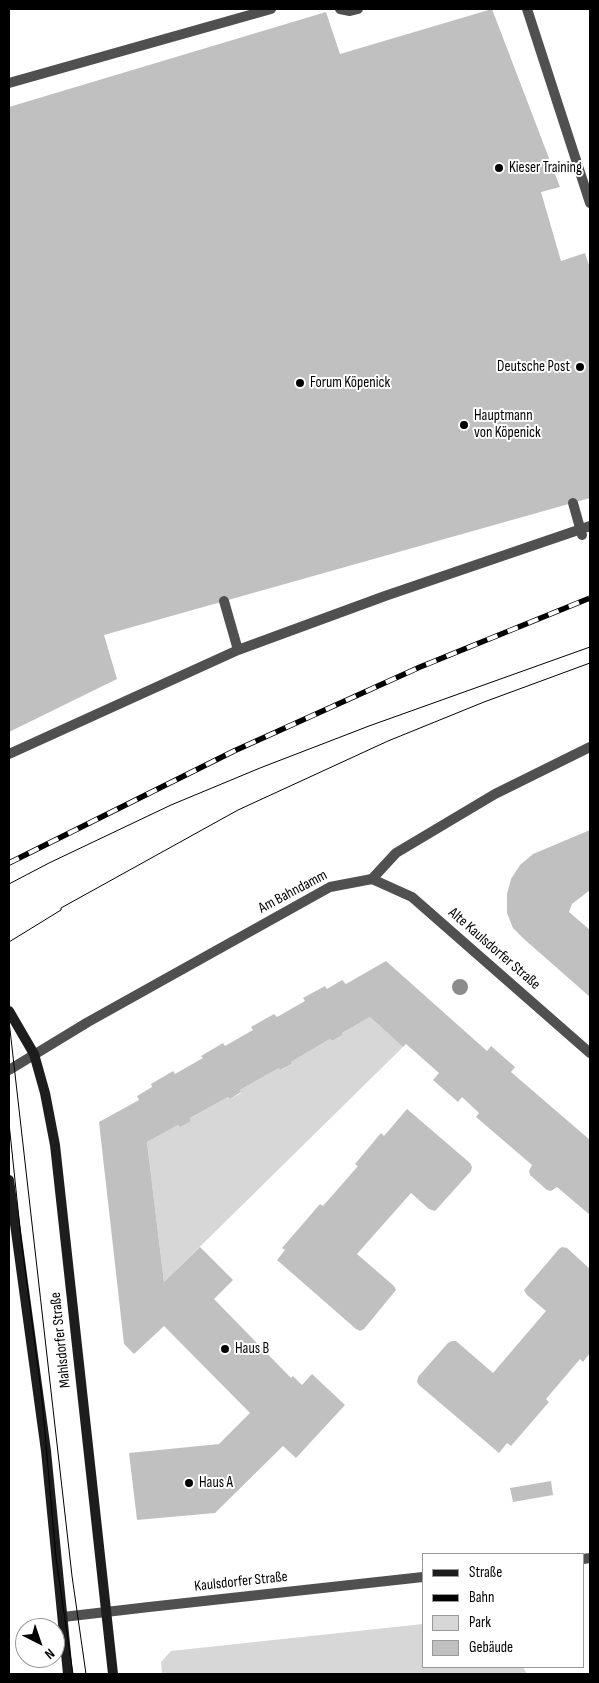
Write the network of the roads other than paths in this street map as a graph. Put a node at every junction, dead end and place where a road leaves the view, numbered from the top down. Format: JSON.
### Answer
{"nodes":[{"id":1,"x":271,"y":9,"type":"edge"},
{"id":2,"x":340,"y":9,"type":"edge"},
{"id":3,"x":358,"y":9,"type":"edge"},
{"id":4,"x":527,"y":9,"type":"edge"},
{"id":5,"x":9,"y":83,"type":"edge"},
{"id":6,"x":590,"y":203,"type":"edge"},
{"id":7,"x":573,"y":504,"type":"dead end"},
{"id":8,"x":584,"y":531,"type":"edge"},
{"id":9,"x":224,"y":601,"type":"dead end"},
{"id":10,"x":238,"y":650,"type":"junction"},
{"id":11,"x":590,"y":747,"type":"edge"},
{"id":12,"x":9,"y":754,"type":"edge"},
{"id":13,"x":372,"y":879,"type":"junction"},
{"id":14,"x":9,"y":1011,"type":"edge"},
{"id":15,"x":590,"y":1053,"type":"edge"},
{"id":16,"x":34,"y":1054,"type":"junction"},
{"id":17,"x":9,"y":1070,"type":"edge"},
{"id":18,"x":9,"y":1180,"type":"edge"},
{"id":19,"x":422,"y":1577,"type":"edge"},
{"id":20,"x":106,"y":1612,"type":"junction"},
{"id":21,"x":63,"y":1617,"type":"junction"},
{"id":22,"x":68,"y":1674,"type":"edge"},
{"id":23,"x":113,"y":1674,"type":"edge"}],
"edges":[{"from":1,"to":5,"type":"street"},
{"from":2,"to":3,"type":"street"},
{"from":4,"to":6,"type":"street"},
{"from":7,"to":8,"type":"street"},
{"from":8,"to":10,"type":"street"},
{"from":9,"to":10,"type":"street"},
{"from":10,"to":12,"type":"street"},
{"from":11,"to":13,"type":"street"},
{"from":13,"to":15,"type":"street","name":"Alte Kaulsdorfer Straße"},
{"from":13,"to":16,"type":"street","name":"Am Bahndamm"},
{"from":14,"to":16,"type":"main road","name":"Mahlsdorfer Straße"},
{"from":16,"to":17,"type":"street","name":"Am Bahndamm"},
{"from":16,"to":20,"type":"main road","name":"Mahlsdorfer Straße"},
{"from":18,"to":21,"type":"main road","name":"Mahlsdorfer Straße"},
{"from":19,"to":20,"type":"street","name":"Kaulsdorfer Straße"},
{"from":20,"to":21,"type":"street","name":"Kaulsdorfer Straße"},
{"from":20,"to":23,"type":"main road","name":"Mahlsdorfer Straße"},
{"from":21,"to":22,"type":"main road","name":"Mahlsdorfer Straße"}]}
